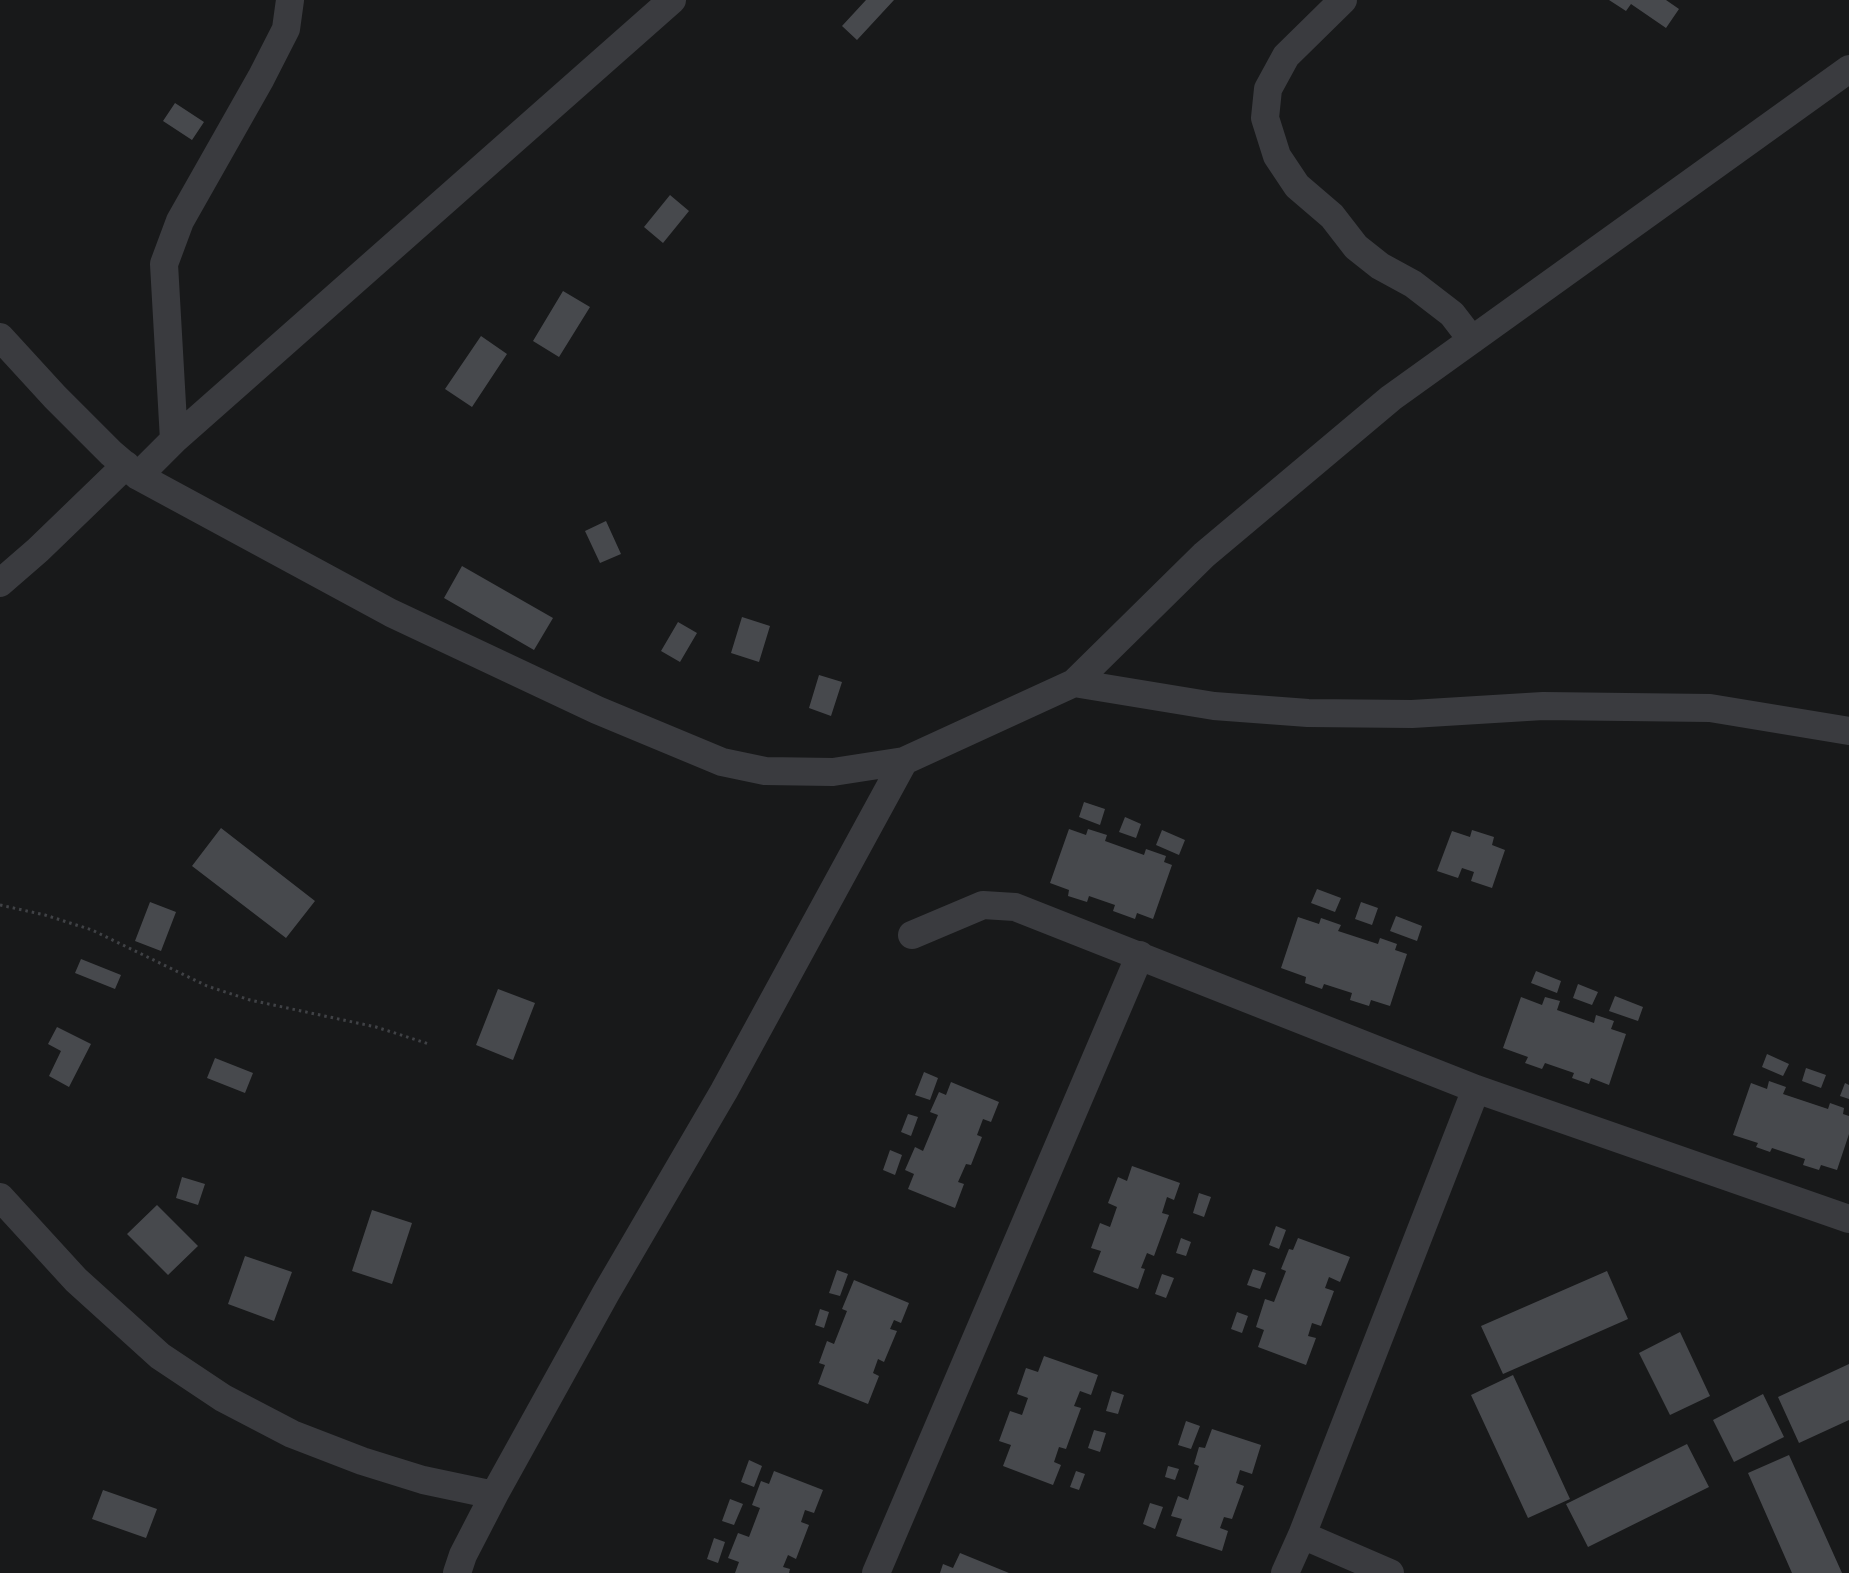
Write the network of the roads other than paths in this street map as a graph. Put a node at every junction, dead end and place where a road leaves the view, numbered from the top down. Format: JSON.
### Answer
{"nodes":[{"id":1,"x":290,"y":0,"type":"edge"},
{"id":2,"x":672,"y":0,"type":"edge"},
{"id":3,"x":1342,"y":0,"type":"edge"},
{"id":4,"x":1849,"y":68,"type":"edge"},
{"id":5,"x":0,"y":337,"type":"edge"},
{"id":6,"x":1472,"y":340,"type":"junction"},
{"id":7,"x":174,"y":440,"type":"junction"},
{"id":8,"x":132,"y":470,"type":"junction"},
{"id":9,"x":0,"y":583,"type":"edge"},
{"id":10,"x":1074,"y":683,"type":"junction"},
{"id":11,"x":1849,"y":731,"type":"edge"},
{"id":12,"x":904,"y":761,"type":"junction"},
{"id":13,"x":912,"y":935,"type":"dead end"},
{"id":14,"x":1140,"y":955,"type":"junction"},
{"id":15,"x":1476,"y":1089,"type":"junction"},
{"id":16,"x":0,"y":1197,"type":"edge"},
{"id":17,"x":1849,"y":1219,"type":"edge"},
{"id":18,"x":494,"y":1495,"type":"junction"},
{"id":19,"x":1302,"y":1535,"type":"junction"},
{"id":20,"x":457,"y":1573,"type":"edge"},
{"id":21,"x":876,"y":1573,"type":"edge"},
{"id":22,"x":1285,"y":1573,"type":"edge"},
{"id":23,"x":1390,"y":1573,"type":"edge"}],
"edges":[{"from":1,"to":7,"type":"street"},
{"from":2,"to":7,"type":"street"},
{"from":3,"to":6,"type":"street"},
{"from":4,"to":6,"type":"street"},
{"from":5,"to":8,"type":"street"},
{"from":6,"to":10,"type":"street"},
{"from":7,"to":8,"type":"street"},
{"from":8,"to":9,"type":"street"},
{"from":8,"to":12,"type":"street"},
{"from":10,"to":11,"type":"street"},
{"from":10,"to":12,"type":"street"},
{"from":12,"to":18,"type":"street"},
{"from":13,"to":14,"type":"street"},
{"from":14,"to":15,"type":"street"},
{"from":14,"to":21,"type":"street"},
{"from":15,"to":17,"type":"street"},
{"from":15,"to":19,"type":"street"},
{"from":16,"to":18,"type":"street"},
{"from":18,"to":20,"type":"street"},
{"from":19,"to":22,"type":"street"},
{"from":19,"to":23,"type":"street"}]}
